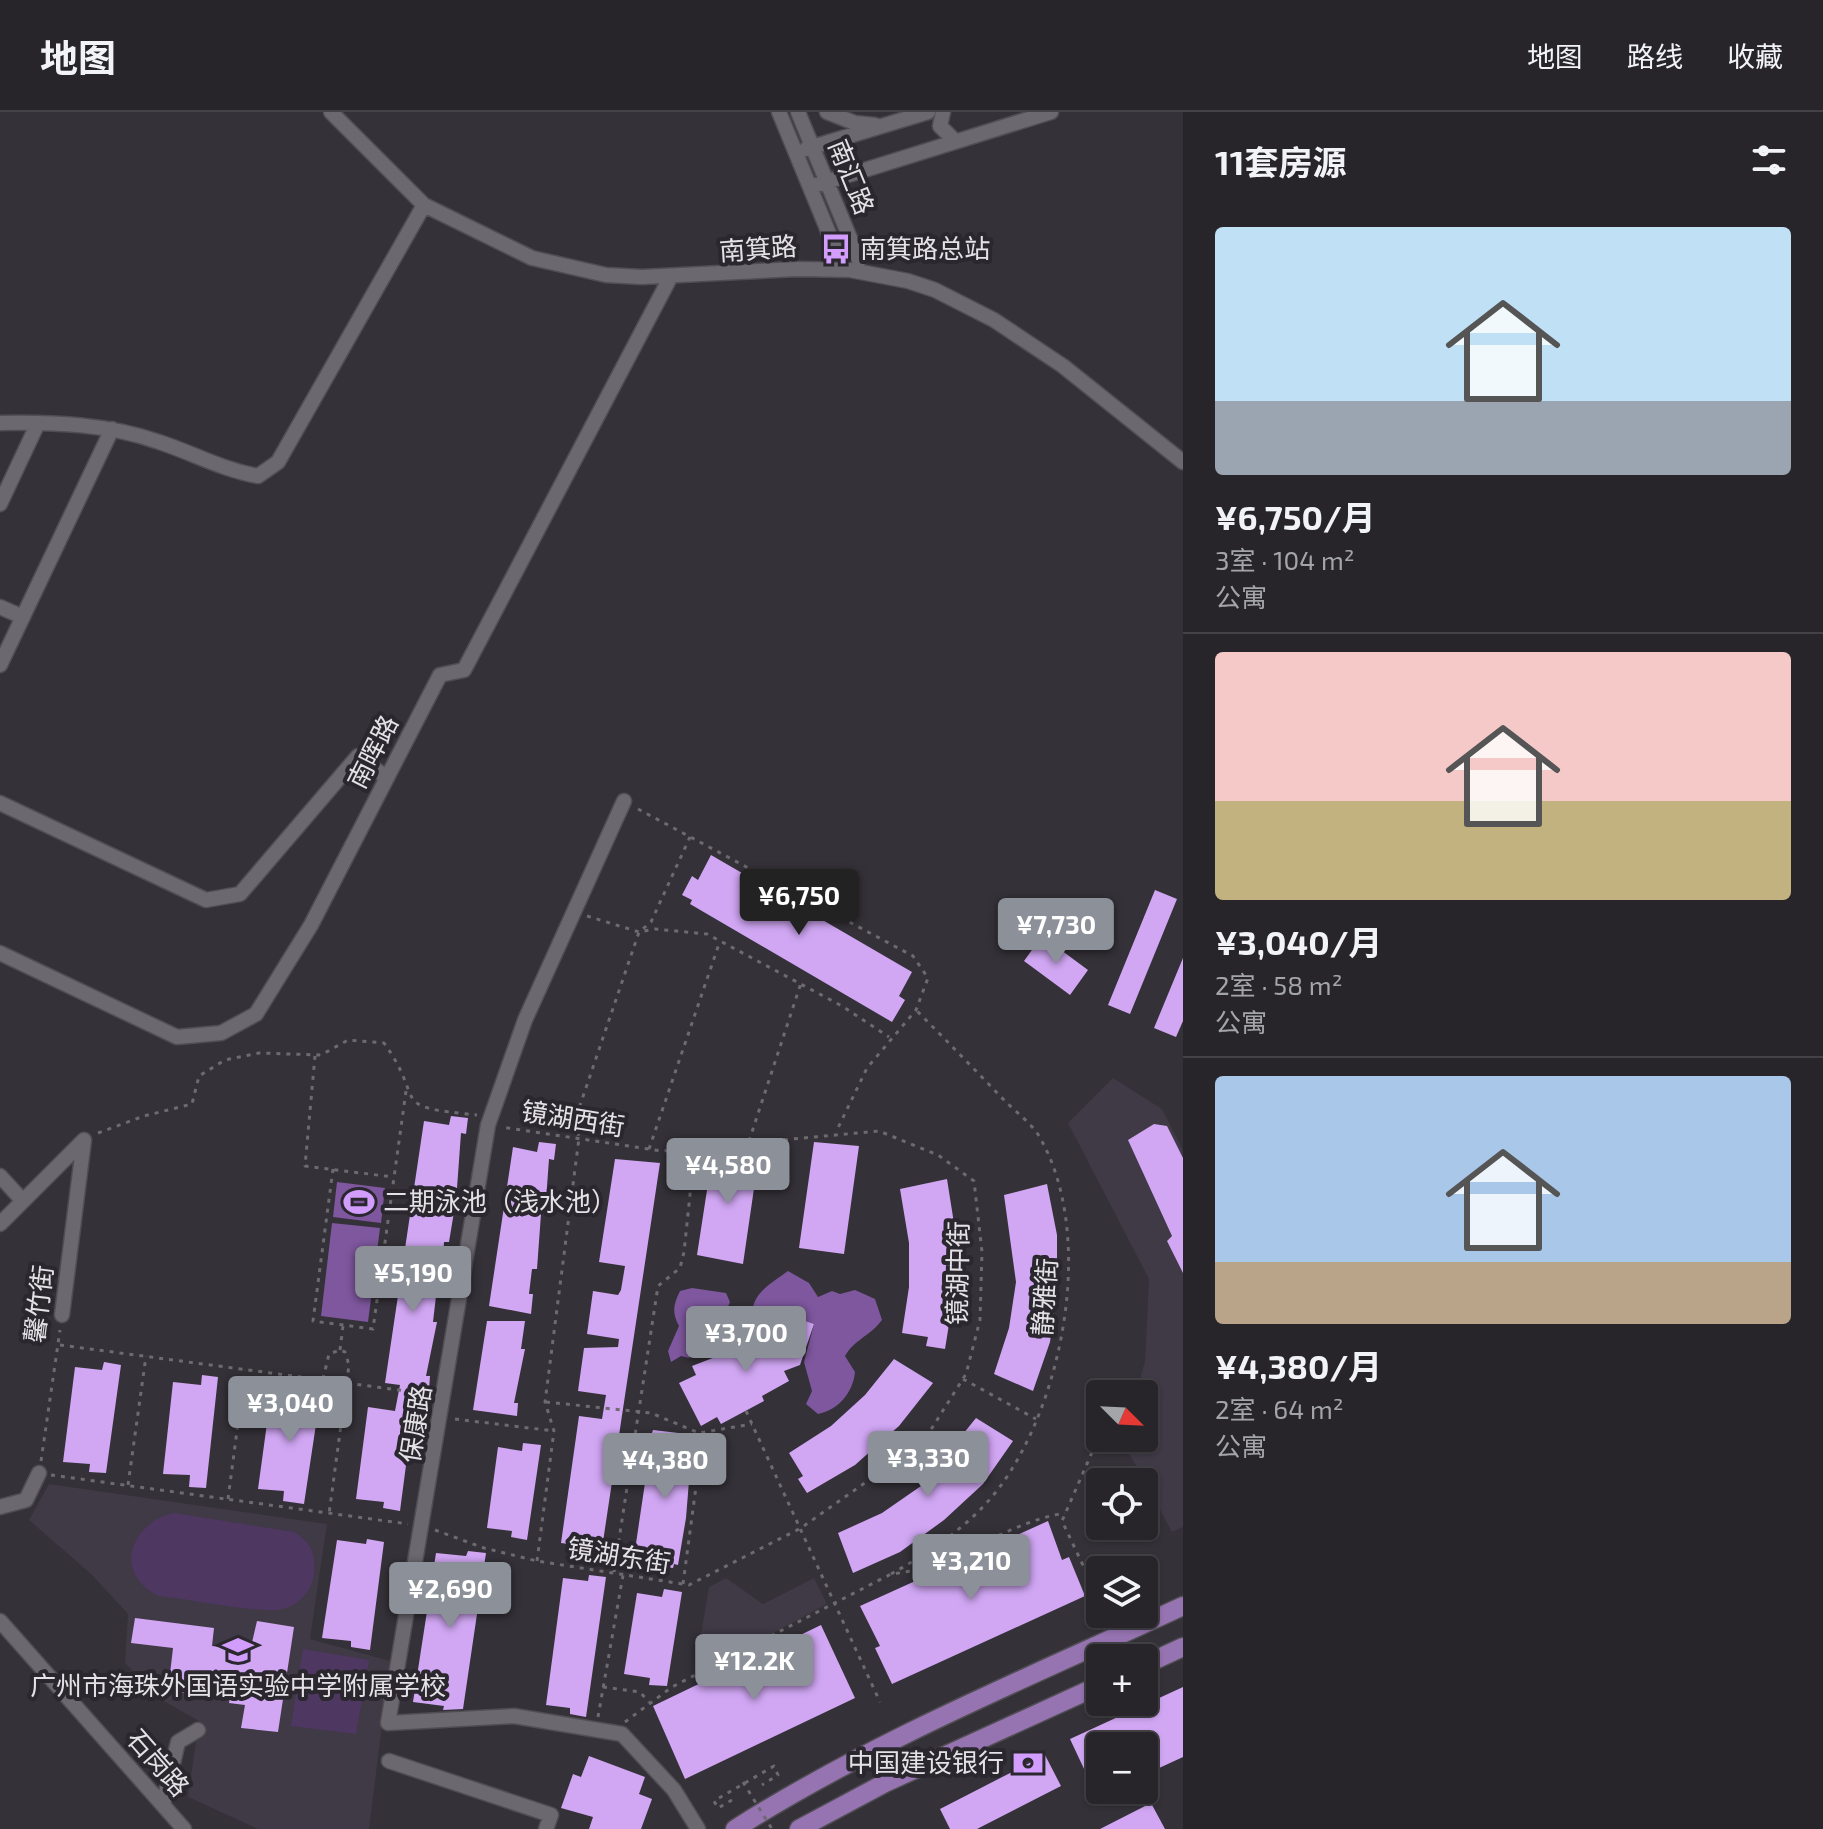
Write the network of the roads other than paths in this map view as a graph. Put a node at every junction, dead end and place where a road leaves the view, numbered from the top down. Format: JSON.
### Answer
{"nodes":[{"id":1,"x":331,"y":112,"type":"edge"},
{"id":2,"x":779,"y":112,"type":"edge"},
{"id":3,"x":798,"y":112,"type":"edge"},
{"id":4,"x":827,"y":112,"type":"edge"},
{"id":5,"x":928,"y":112,"type":"edge"},
{"id":6,"x":943,"y":112,"type":"edge"},
{"id":7,"x":1051,"y":112,"type":"edge"},
{"id":8,"x":884,"y":125,"type":"junction"},
{"id":9,"x":955,"y":141,"type":"junction"},
{"id":10,"x":796,"y":152,"type":"junction"},
{"id":11,"x":810,"y":187,"type":"junction"},
{"id":12,"x":424,"y":205,"type":"junction"},
{"id":13,"x":835,"y":248,"type":"dead end"},
{"id":14,"x":859,"y":260,"type":"dead end"},
{"id":15,"x":670,"y":278,"type":"junction"},
{"id":16,"x":0,"y":423,"type":"edge"},
{"id":17,"x":38,"y":423,"type":"junction"},
{"id":18,"x":112,"y":429,"type":"junction"},
{"id":19,"x":1183,"y":462,"type":"edge"},
{"id":20,"x":0,"y":504,"type":"edge"},
{"id":21,"x":0,"y":607,"type":"edge"},
{"id":22,"x":23,"y":617,"type":"junction"},
{"id":23,"x":0,"y":665,"type":"edge"},
{"id":24,"x":387,"y":778,"type":"junction"},
{"id":25,"x":624,"y":801,"type":"road end"},
{"id":26,"x":0,"y":803,"type":"edge"},
{"id":27,"x":0,"y":953,"type":"edge"},
{"id":28,"x":0,"y":1176,"type":"edge"},
{"id":29,"x":23,"y":1201,"type":"junction"},
{"id":30,"x":0,"y":1224,"type":"edge"},
{"id":31,"x":62,"y":1315,"type":"road end"},
{"id":32,"x":39,"y":1473,"type":"road end"},
{"id":33,"x":0,"y":1507,"type":"edge"},
{"id":34,"x":1183,"y":1606,"type":"edge"},
{"id":35,"x":0,"y":1621,"type":"edge"},
{"id":36,"x":1183,"y":1647,"type":"edge"},
{"id":37,"x":1158,"y":1659,"type":"edge"},
{"id":38,"x":1086,"y":1691,"type":"edge"},
{"id":39,"x":198,"y":1730,"type":"dead end"},
{"id":40,"x":389,"y":1761,"type":"dead end"},
{"id":41,"x":163,"y":1805,"type":"junction"},
{"id":42,"x":184,"y":1829,"type":"edge"},
{"id":43,"x":546,"y":1829,"type":"edge"},
{"id":44,"x":698,"y":1829,"type":"edge"},
{"id":45,"x":735,"y":1829,"type":"edge"},
{"id":46,"x":799,"y":1829,"type":"edge"}],
"edges":[{"from":1,"to":12,"type":"street","name":"南箕路"},
{"from":2,"to":10,"type":"street","name":"南汇路"},
{"from":3,"to":14,"type":"street","name":"南汇路"},
{"from":4,"to":8,"type":"street"},
{"from":5,"to":8,"type":"street"},
{"from":6,"to":9,"type":"street"},
{"from":7,"to":9,"type":"street"},
{"from":8,"to":10,"type":"street"},
{"from":9,"to":11,"type":"street"},
{"from":10,"to":11,"type":"street","name":"南汇路"},
{"from":11,"to":13,"type":"street","name":"南汇路"},
{"from":12,"to":15,"type":"street","name":"南箕路"},
{"from":12,"to":18,"type":"street"},
{"from":15,"to":19,"type":"street","name":"南箕路"},
{"from":15,"to":24,"type":"street","name":"南晖路"},
{"from":16,"to":17,"type":"street"},
{"from":17,"to":18,"type":"street"},
{"from":17,"to":20,"type":"street"},
{"from":18,"to":22,"type":"street"},
{"from":21,"to":22,"type":"street"},
{"from":22,"to":23,"type":"street"},
{"from":24,"to":26,"type":"street"},
{"from":24,"to":27,"type":"street","name":"南晖路"},
{"from":25,"to":44,"type":"street","name":"保康路"},
{"from":28,"to":29,"type":"street"},
{"from":29,"to":30,"type":"street"},
{"from":29,"to":31,"type":"street","name":"馨竹街"},
{"from":32,"to":33,"type":"street"},
{"from":34,"to":45,"type":"main road"},
{"from":35,"to":41,"type":"street","name":"石岗路"},
{"from":36,"to":37,"type":"main road"},
{"from":38,"to":46,"type":"main road"},
{"from":39,"to":41,"type":"street"},
{"from":40,"to":43,"type":"street"},
{"from":41,"to":42,"type":"street","name":"石岗路"}]}
